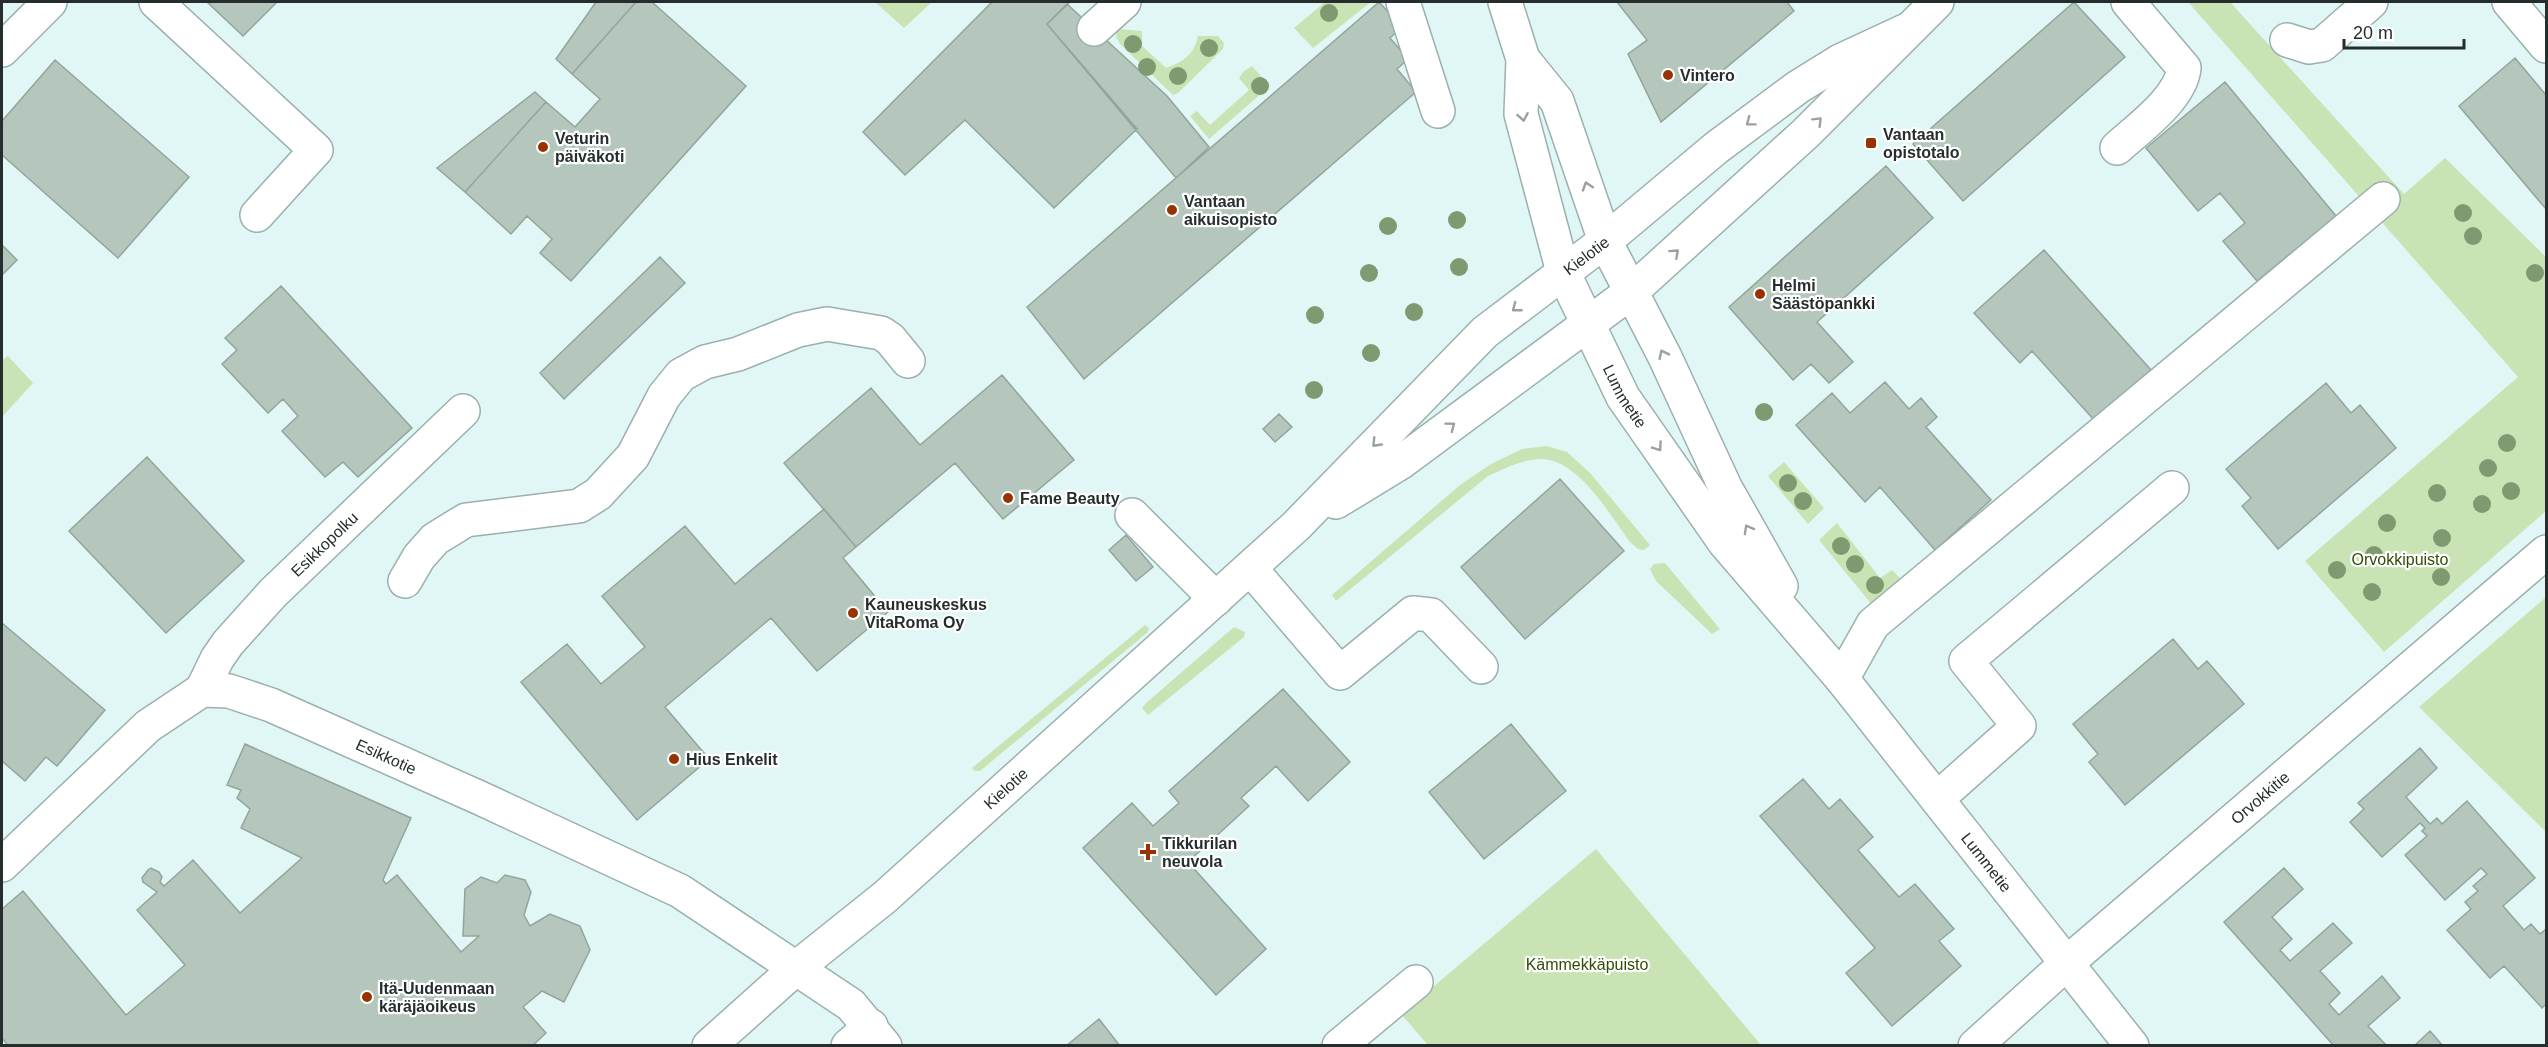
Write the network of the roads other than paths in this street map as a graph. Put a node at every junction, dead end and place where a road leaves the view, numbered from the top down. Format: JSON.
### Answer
{"nodes":[{"id":1,"x":50,"y":2,"type":"edge"},
{"id":2,"x":156,"y":2,"type":"edge"},
{"id":3,"x":1124,"y":2,"type":"edge"},
{"id":4,"x":1404,"y":2,"type":"edge"},
{"id":5,"x":1505,"y":2,"type":"edge"},
{"id":6,"x":1938,"y":2,"type":"edge"},
{"id":7,"x":2128,"y":2,"type":"edge"},
{"id":8,"x":2371,"y":2,"type":"edge"},
{"id":9,"x":2509,"y":2,"type":"edge"},
{"id":10,"x":1094,"y":29,"type":"dead end"},
{"id":11,"x":1909,"y":29,"type":"junction"},
{"id":12,"x":2287,"y":40,"type":"dead end"},
{"id":13,"x":2547,"y":46,"type":"edge"},
{"id":14,"x":2,"y":50,"type":"edge"},
{"id":15,"x":1523,"y":59,"type":"junction"},
{"id":16,"x":1438,"y":111,"type":"dead end"},
{"id":17,"x":2117,"y":148,"type":"dead end"},
{"id":18,"x":2383,"y":199,"type":"dead end"},
{"id":19,"x":257,"y":215,"type":"dead end"},
{"id":20,"x":1605,"y":241,"type":"junction"},
{"id":21,"x":1563,"y":272,"type":"junction"},
{"id":22,"x":1631,"y":292,"type":"junction"},
{"id":23,"x":1588,"y":324,"type":"junction"},
{"id":24,"x":908,"y":361,"type":"dead end"},
{"id":25,"x":464,"y":411,"type":"dead end"},
{"id":26,"x":2172,"y":488,"type":"dead end"},
{"id":27,"x":1132,"y":515,"type":"dead end"},
{"id":28,"x":1296,"y":526,"type":"junction"},
{"id":29,"x":2547,"y":552,"type":"edge"},
{"id":30,"x":1250,"y":568,"type":"junction"},
{"id":31,"x":405,"y":581,"type":"dead end"},
{"id":32,"x":1215,"y":598,"type":"junction"},
{"id":33,"x":1481,"y":667,"type":"dead end"},
{"id":34,"x":1842,"y":679,"type":"junction"},
{"id":35,"x":202,"y":690,"type":"junction"},
{"id":36,"x":1938,"y":798,"type":"junction"},
{"id":37,"x":2,"y":865,"type":"edge"},
{"id":38,"x":2068,"y":962,"type":"junction"},
{"id":39,"x":795,"y":969,"type":"junction"},
{"id":40,"x":1416,"y":982,"type":"dead end"},
{"id":41,"x":868,"y":1039,"type":"edge"},
{"id":42,"x":709,"y":1046,"type":"edge"},
{"id":43,"x":1339,"y":1046,"type":"edge"},
{"id":44,"x":1975,"y":1046,"type":"edge"},
{"id":45,"x":2132,"y":1046,"type":"edge"}],
"edges":[{"from":1,"to":14,"type":"street"},
{"from":2,"to":19,"type":"street"},
{"from":3,"to":10,"type":"street"},
{"from":4,"to":16,"type":"street"},
{"from":5,"to":15,"type":"street","name":"Lummetie"},
{"from":6,"to":11,"type":"street","name":"Kielotie"},
{"from":7,"to":17,"type":"street"},
{"from":8,"to":12,"type":"street"},
{"from":9,"to":13,"type":"street"},
{"from":11,"to":20,"type":"street","name":"Kielotie","one_way":true},
{"from":22,"to":11,"type":"street","name":"Kielotie","one_way":true},
{"from":20,"to":15,"type":"street","name":"Lummetie","one_way":true},
{"from":15,"to":21,"type":"street","name":"Lummetie","one_way":true},
{"from":18,"to":34,"type":"street"},
{"from":20,"to":21,"type":"street","name":"Kielotie"},
{"from":20,"to":22,"type":"street","name":"Lummetie"},
{"from":21,"to":23,"type":"street","name":"Lummetie"},
{"from":21,"to":28,"type":"street","name":"Kielotie","one_way":true},
{"from":22,"to":23,"type":"street","name":"Kielotie"},
{"from":34,"to":22,"type":"street","name":"Lummetie","one_way":true},
{"from":28,"to":23,"type":"street","name":"Kielotie","one_way":true},
{"from":23,"to":34,"type":"street","name":"Lummetie","one_way":true},
{"from":24,"to":31,"type":"street"},
{"from":25,"to":35,"type":"street","name":"Esikkopolku"},
{"from":26,"to":36,"type":"street"},
{"from":27,"to":32,"type":"street"},
{"from":28,"to":30,"type":"street","name":"Kielotie"},
{"from":29,"to":38,"type":"street","name":"Orvokkitie"},
{"from":30,"to":32,"type":"street","name":"Kielotie"},
{"from":30,"to":33,"type":"street"},
{"from":32,"to":39,"type":"street","name":"Kielotie"},
{"from":34,"to":36,"type":"street","name":"Lummetie"},
{"from":35,"to":37,"type":"street"},
{"from":35,"to":39,"type":"street","name":"Esikkotie"},
{"from":36,"to":38,"type":"street","name":"Lummetie"},
{"from":38,"to":44,"type":"street","name":"Orvokkitie"},
{"from":38,"to":45,"type":"street","name":"Lummetie"},
{"from":39,"to":41,"type":"street","name":"Esikkotie"},
{"from":39,"to":42,"type":"street","name":"Kielotie"},
{"from":40,"to":43,"type":"street"}]}
